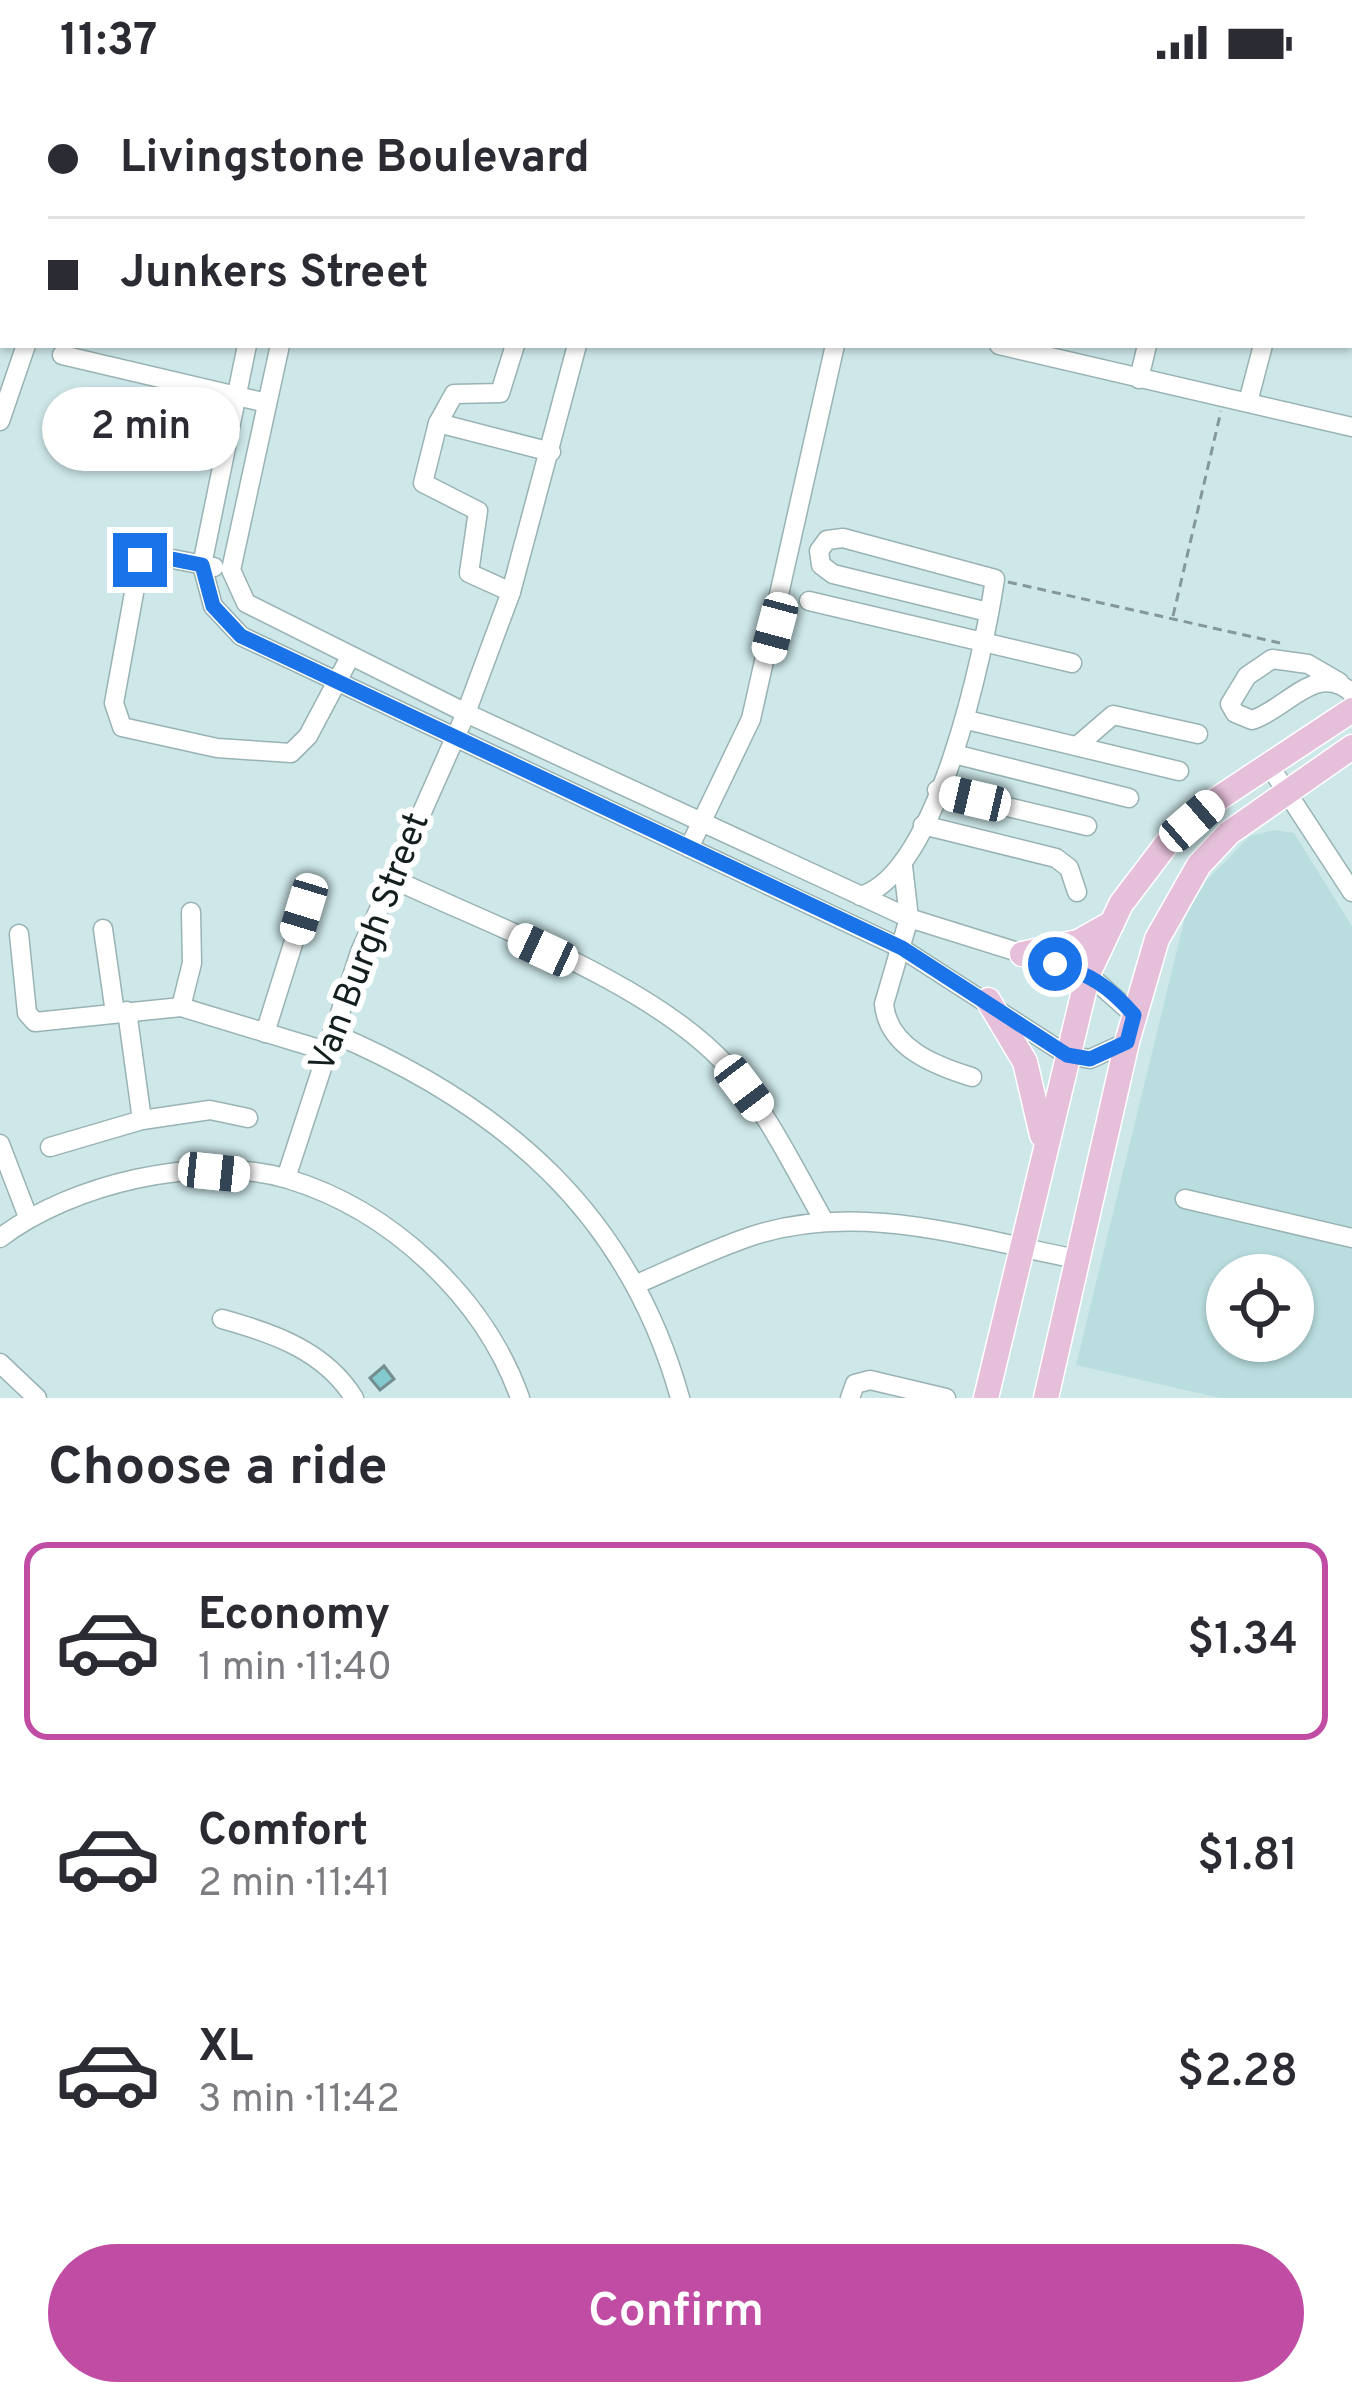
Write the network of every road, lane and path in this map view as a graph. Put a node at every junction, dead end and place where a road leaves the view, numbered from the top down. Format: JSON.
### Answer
{"nodes":[{"id":1,"x":25,"y":348,"type":"edge"},
{"id":2,"x":247,"y":348,"type":"edge"},
{"id":3,"x":279,"y":348,"type":"edge"},
{"id":4,"x":514,"y":348,"type":"edge"},
{"id":5,"x":576,"y":348,"type":"edge"},
{"id":6,"x":834,"y":348,"type":"edge"},
{"id":7,"x":1011,"y":348,"type":"edge"},
{"id":8,"x":1146,"y":348,"type":"edge"},
{"id":9,"x":1262,"y":348,"type":"edge"},
{"id":10,"x":62,"y":355,"type":"dead end"},
{"id":11,"x":1139,"y":379,"type":"junction"},
{"id":12,"x":236,"y":395,"type":"junction"},
{"id":13,"x":1224,"y":397,"type":"junction"},
{"id":14,"x":1249,"y":402,"type":"junction"},
{"id":15,"x":267,"y":403,"type":"junction"},
{"id":16,"x":0,"y":422,"type":"edge"},
{"id":17,"x":438,"y":423,"type":"junction"},
{"id":18,"x":1352,"y":427,"type":"edge"},
{"id":19,"x":551,"y":452,"type":"junction"},
{"id":20,"x":202,"y":565,"type":"junction"},
{"id":21,"x":231,"y":570,"type":"junction"},
{"id":22,"x":995,"y":579,"type":"junction"},
{"id":23,"x":511,"y":592,"type":"junction"},
{"id":24,"x":809,"y":601,"type":"dead end"},
{"id":25,"x":988,"y":612,"type":"junction"},
{"id":26,"x":1173,"y":616,"type":"junction"},
{"id":27,"x":982,"y":642,"type":"junction"},
{"id":28,"x":350,"y":657,"type":"junction"},
{"id":29,"x":1292,"y":660,"type":"junction"},
{"id":30,"x":1072,"y":663,"type":"dead end"},
{"id":31,"x":338,"y":684,"type":"junction"},
{"id":32,"x":1345,"y":687,"type":"edge"},
{"id":33,"x":1352,"y":710,"type":"edge"},
{"id":34,"x":466,"y":713,"type":"junction"},
{"id":35,"x":968,"y":720,"type":"junction"},
{"id":36,"x":1198,"y":734,"type":"dead end"},
{"id":37,"x":455,"y":738,"type":"junction"},
{"id":38,"x":1077,"y":746,"type":"junction"},
{"id":39,"x":1352,"y":747,"type":"edge"},
{"id":40,"x":954,"y":754,"type":"junction"},
{"id":41,"x":1269,"y":765,"type":"junction"},
{"id":42,"x":1179,"y":771,"type":"dead end"},
{"id":43,"x":937,"y":790,"type":"junction"},
{"id":44,"x":1285,"y":792,"type":"junction"},
{"id":45,"x":1129,"y":798,"type":"dead end"},
{"id":46,"x":701,"y":821,"type":"junction"},
{"id":47,"x":922,"y":825,"type":"junction"},
{"id":48,"x":1087,"y":826,"type":"dead end"},
{"id":49,"x":689,"y":848,"type":"junction"},
{"id":50,"x":902,"y":866,"type":"junction"},
{"id":51,"x":391,"y":878,"type":"junction"},
{"id":52,"x":1077,"y":892,"type":"dead end"},
{"id":53,"x":1352,"y":892,"type":"edge"},
{"id":54,"x":860,"y":896,"type":"junction"},
{"id":55,"x":304,"y":909,"type":"dead end"},
{"id":56,"x":191,"y":912,"type":"dead end"},
{"id":57,"x":909,"y":918,"type":"junction"},
{"id":58,"x":1112,"y":922,"type":"junction"},
{"id":59,"x":103,"y":929,"type":"dead end"},
{"id":60,"x":19,"y":934,"type":"dead end"},
{"id":61,"x":902,"y":948,"type":"junction"},
{"id":62,"x":1022,"y":954,"type":"junction"},
{"id":63,"x":1088,"y":974,"type":"junction"},
{"id":64,"x":988,"y":1000,"type":"junction"},
{"id":65,"x":181,"y":1007,"type":"junction"},
{"id":66,"x":121,"y":1012,"type":"junction"},
{"id":67,"x":1134,"y":1015,"type":"junction"},
{"id":68,"x":266,"y":1033,"type":"junction"},
{"id":69,"x":329,"y":1042,"type":"junction"},
{"id":70,"x":1127,"y":1042,"type":"junction"},
{"id":71,"x":1067,"y":1055,"type":"junction"},
{"id":72,"x":972,"y":1078,"type":"dead end"},
{"id":73,"x":248,"y":1118,"type":"dead end"},
{"id":74,"x":142,"y":1120,"type":"junction"},
{"id":75,"x":0,"y":1144,"type":"edge"},
{"id":76,"x":50,"y":1147,"type":"dead end"},
{"id":77,"x":1044,"y":1149,"type":"junction"},
{"id":78,"x":286,"y":1178,"type":"junction"},
{"id":79,"x":1185,"y":1199,"type":"dead end"},
{"id":80,"x":28,"y":1217,"type":"junction"},
{"id":81,"x":824,"y":1221,"type":"junction"},
{"id":82,"x":0,"y":1238,"type":"edge"},
{"id":83,"x":1352,"y":1238,"type":"edge"},
{"id":84,"x":1022,"y":1248,"type":"junction"},
{"id":85,"x":1077,"y":1259,"type":"junction"},
{"id":86,"x":638,"y":1284,"type":"junction"},
{"id":87,"x":222,"y":1319,"type":"dead end"},
{"id":88,"x":1,"y":1365,"type":"edge"},
{"id":89,"x":37,"y":1398,"type":"edge"},
{"id":90,"x":354,"y":1398,"type":"edge"},
{"id":91,"x":520,"y":1398,"type":"edge"},
{"id":92,"x":680,"y":1398,"type":"edge"},
{"id":93,"x":850,"y":1398,"type":"edge"},
{"id":94,"x":946,"y":1398,"type":"edge"},
{"id":95,"x":986,"y":1398,"type":"edge"},
{"id":96,"x":1046,"y":1398,"type":"edge"}],
"edges":[{"from":1,"to":16,"type":"street"},
{"from":2,"to":12,"type":"street"},
{"from":3,"to":15,"type":"street"},
{"from":4,"to":17,"type":"street"},
{"from":5,"to":19,"type":"street","name":"Van Burgh Street"},
{"from":6,"to":46,"type":"street"},
{"from":7,"to":11,"type":"street"},
{"from":8,"to":11,"type":"street"},
{"from":9,"to":14,"type":"street"},
{"from":10,"to":12,"type":"street"},
{"from":11,"to":13,"type":"street"},
{"from":12,"to":15,"type":"street"},
{"from":12,"to":20,"type":"street"},
{"from":13,"to":14,"type":"street"},
{"from":13,"to":26,"type":"path"},
{"from":14,"to":18,"type":"street"},
{"from":15,"to":21,"type":"street"},
{"from":17,"to":19,"type":"street"},
{"from":17,"to":23,"type":"street"},
{"from":19,"to":23,"type":"street","name":"Van Burgh Street"},
{"from":20,"to":21,"type":"street"},
{"from":20,"to":31,"type":"street"},
{"from":20,"to":31,"type":"street"},
{"from":21,"to":28,"type":"street"},
{"from":22,"to":25,"type":"street"},
{"from":22,"to":25,"type":"street"},
{"from":22,"to":26,"type":"path"},
{"from":23,"to":34,"type":"street","name":"Van Burgh Street"},
{"from":24,"to":27,"type":"street"},
{"from":25,"to":27,"type":"street"},
{"from":26,"to":29,"type":"path"},
{"from":27,"to":30,"type":"street"},
{"from":27,"to":35,"type":"street"},
{"from":28,"to":31,"type":"street"},
{"from":28,"to":34,"type":"street"},
{"from":29,"to":32,"type":"street"},
{"from":29,"to":32,"type":"street"},
{"from":31,"to":37,"type":"street"},
{"from":33,"to":41,"type":"main road"},
{"from":34,"to":37,"type":"street","name":"Van Burgh Street"},
{"from":34,"to":46,"type":"street"},
{"from":35,"to":38,"type":"street"},
{"from":35,"to":40,"type":"street"},
{"from":36,"to":38,"type":"street"},
{"from":37,"to":49,"type":"street"},
{"from":37,"to":51,"type":"street","name":"Van Burgh Street"},
{"from":38,"to":42,"type":"street"},
{"from":39,"to":44,"type":"main road"},
{"from":40,"to":43,"type":"street"},
{"from":40,"to":45,"type":"street"},
{"from":41,"to":44,"type":"street"},
{"from":41,"to":58,"type":"main road"},
{"from":43,"to":47,"type":"street"},
{"from":43,"to":48,"type":"street"},
{"from":44,"to":53,"type":"street"},
{"from":44,"to":67,"type":"main road"},
{"from":46,"to":49,"type":"street"},
{"from":46,"to":54,"type":"street"},
{"from":47,"to":50,"type":"street"},
{"from":47,"to":52,"type":"street"},
{"from":49,"to":61,"type":"street"},
{"from":50,"to":54,"type":"street"},
{"from":50,"to":57,"type":"street"},
{"from":51,"to":69,"type":"street","name":"Van Burgh Street"},
{"from":51,"to":81,"type":"street"},
{"from":54,"to":57,"type":"street"},
{"from":55,"to":68,"type":"street","name":"Van Burgh Street"},
{"from":56,"to":65,"type":"street"},
{"from":57,"to":61,"type":"street"},
{"from":57,"to":62,"type":"street"},
{"from":58,"to":62,"type":"main road"},
{"from":58,"to":63,"type":"main road"},
{"from":59,"to":66,"type":"street"},
{"from":60,"to":66,"type":"street"},
{"from":61,"to":64,"type":"street"},
{"from":61,"to":72,"type":"street"},
{"from":62,"to":63,"type":"street"},
{"from":63,"to":67,"type":"street"},
{"from":63,"to":71,"type":"main road"},
{"from":64,"to":71,"type":"street"},
{"from":64,"to":77,"type":"main road"},
{"from":65,"to":66,"type":"street"},
{"from":65,"to":68,"type":"street"},
{"from":66,"to":74,"type":"street"},
{"from":67,"to":70,"type":"main road"},
{"from":68,"to":69,"type":"street"},
{"from":69,"to":78,"type":"street","name":"Van Burgh Street"},
{"from":69,"to":86,"type":"street"},
{"from":70,"to":71,"type":"street"},
{"from":70,"to":85,"type":"main road"},
{"from":71,"to":77,"type":"main road"},
{"from":73,"to":74,"type":"street"},
{"from":74,"to":76,"type":"street"},
{"from":75,"to":80,"type":"street"},
{"from":77,"to":84,"type":"main road"},
{"from":78,"to":80,"type":"street"},
{"from":78,"to":91,"type":"street"},
{"from":79,"to":83,"type":"street"},
{"from":80,"to":82,"type":"street"},
{"from":81,"to":84,"type":"street"},
{"from":81,"to":86,"type":"street"},
{"from":84,"to":85,"type":"street"},
{"from":84,"to":95,"type":"main road"},
{"from":85,"to":96,"type":"main road"},
{"from":86,"to":92,"type":"street"},
{"from":87,"to":90,"type":"street"},
{"from":88,"to":89,"type":"street"},
{"from":93,"to":94,"type":"street"}]}
